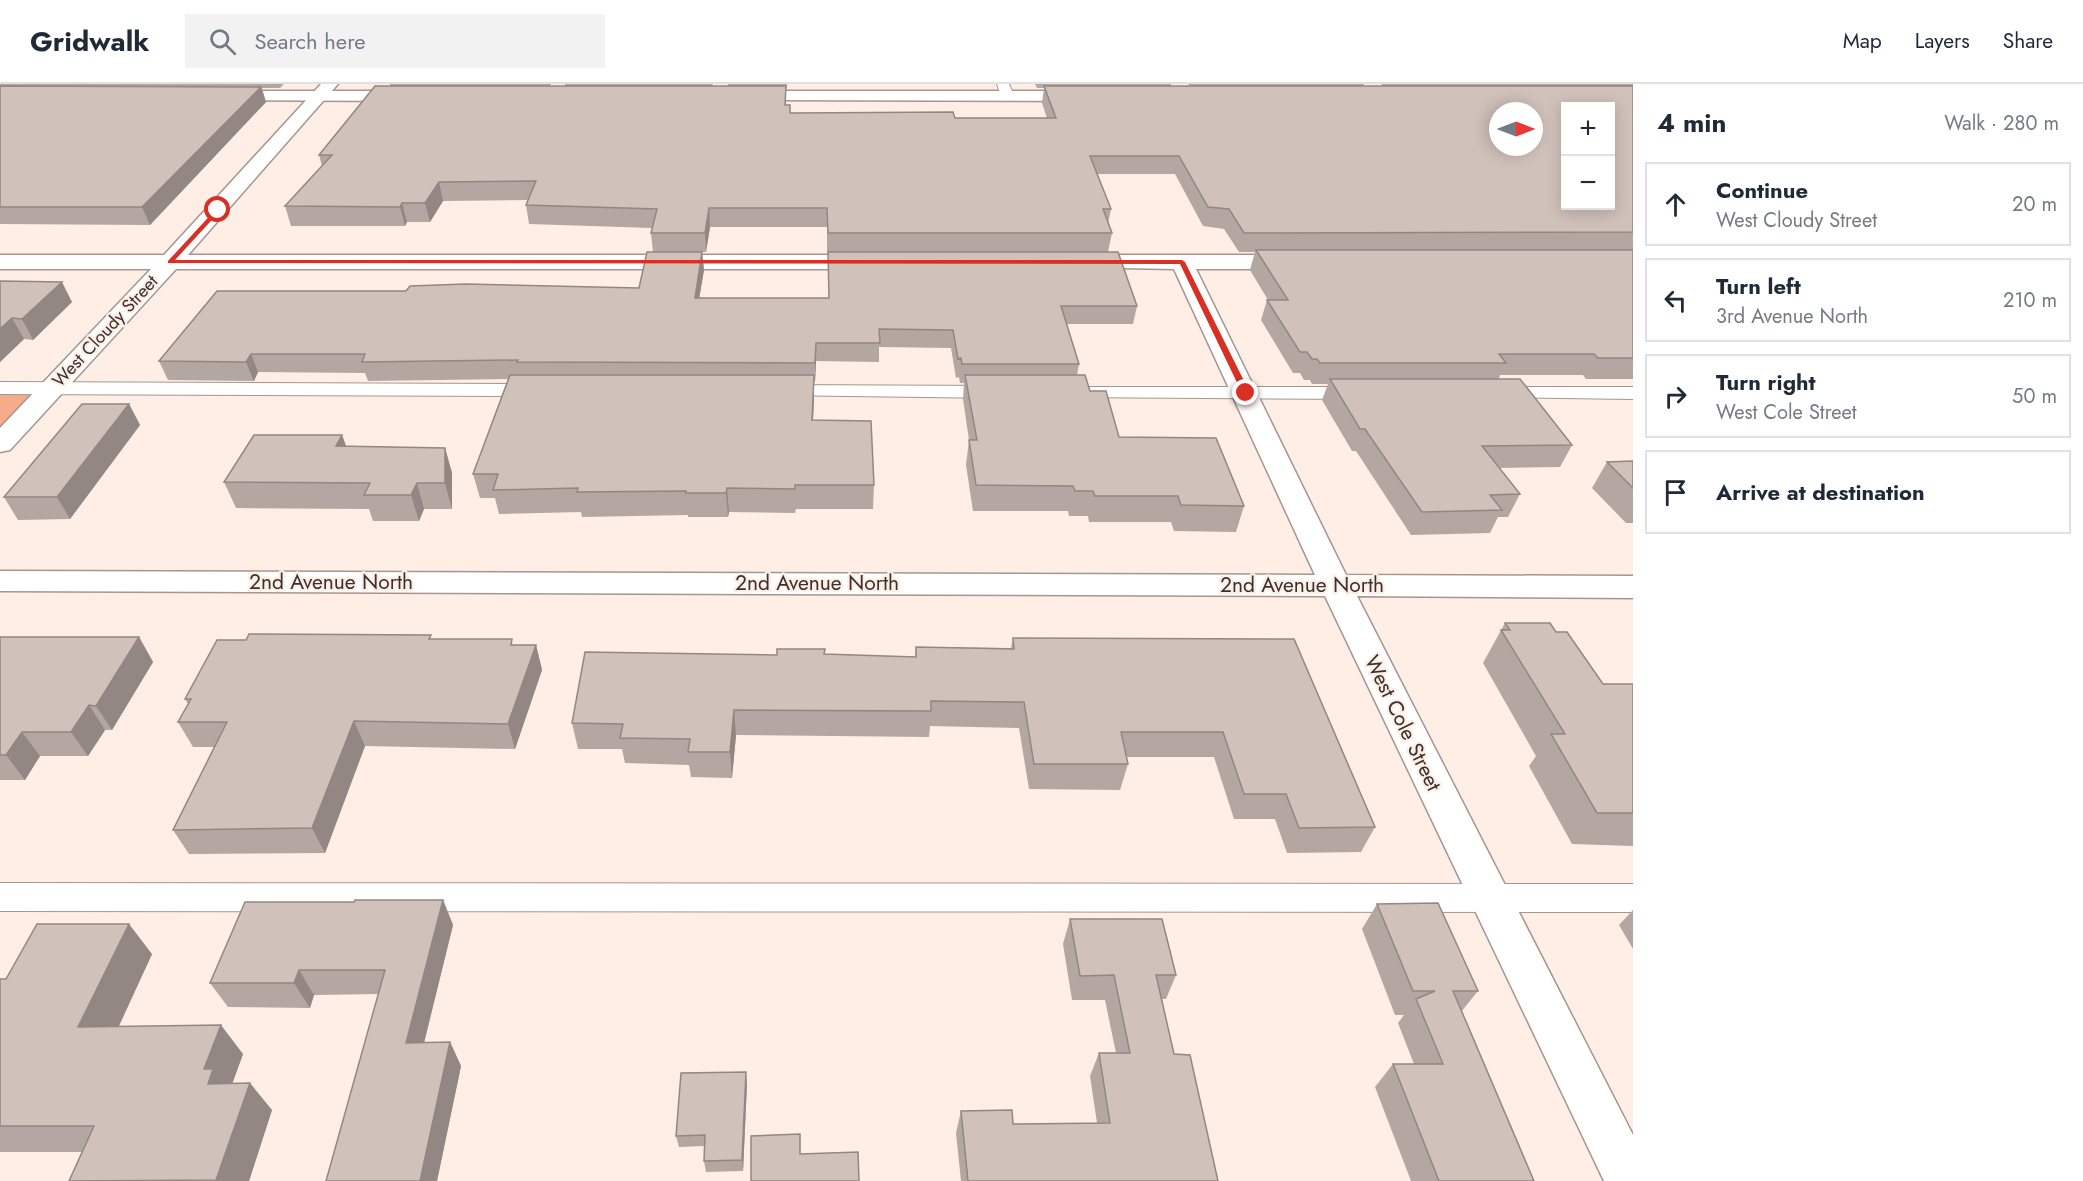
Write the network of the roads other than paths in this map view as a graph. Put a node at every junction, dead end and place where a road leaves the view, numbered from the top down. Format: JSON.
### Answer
{"nodes":[{"id":1,"x":325,"y":90,"type":"edge"},
{"id":2,"x":1005,"y":90,"type":"edge"},
{"id":3,"x":202,"y":96,"type":"edge"},
{"id":4,"x":425,"y":96,"type":"edge"},
{"id":5,"x":719,"y":96,"type":"edge"},
{"id":6,"x":1102,"y":96,"type":"edge"},
{"id":7,"x":0,"y":262,"type":"edge"},
{"id":8,"x":170,"y":262,"type":"junction"},
{"id":9,"x":896,"y":262,"type":"edge"},
{"id":10,"x":1051,"y":262,"type":"edge"},
{"id":11,"x":1182,"y":262,"type":"junction"},
{"id":12,"x":1324,"y":262,"type":"edge"},
{"id":13,"x":0,"y":388,"type":"edge"},
{"id":14,"x":51,"y":388,"type":"junction"},
{"id":15,"x":552,"y":390,"type":"edge"},
{"id":16,"x":768,"y":391,"type":"edge"},
{"id":17,"x":1019,"y":392,"type":"edge"},
{"id":18,"x":1054,"y":393,"type":"edge"},
{"id":19,"x":1246,"y":393,"type":"junction"},
{"id":20,"x":1375,"y":393,"type":"edge"},
{"id":21,"x":1480,"y":393,"type":"edge"},
{"id":22,"x":1633,"y":393,"type":"edge"},
{"id":23,"x":0,"y":444,"type":"edge"},
{"id":24,"x":0,"y":581,"type":"edge"},
{"id":25,"x":1335,"y":585,"type":"junction"},
{"id":26,"x":1633,"y":586,"type":"edge"},
{"id":27,"x":0,"y":897,"type":"edge"},
{"id":28,"x":1489,"y":898,"type":"junction"},
{"id":29,"x":1633,"y":898,"type":"edge"},
{"id":30,"x":1630,"y":1181,"type":"edge"}],
"edges":[{"from":1,"to":3,"type":"street"},
{"from":1,"to":4,"type":"street"},
{"from":1,"to":8,"type":"street","name":"West Cloudy Street"},
{"from":2,"to":5,"type":"street"},
{"from":2,"to":6,"type":"street"},
{"from":7,"to":8,"type":"street"},
{"from":8,"to":9,"type":"street"},
{"from":8,"to":14,"type":"street","name":"West Cloudy Street"},
{"from":10,"to":11,"type":"street"},
{"from":11,"to":12,"type":"street"},
{"from":11,"to":19,"type":"street","name":"West Cole Street"},
{"from":13,"to":14,"type":"lane"},
{"from":14,"to":15,"type":"lane"},
{"from":14,"to":23,"type":"street","name":"West Cloudy Street"},
{"from":16,"to":17,"type":"lane"},
{"from":18,"to":19,"type":"lane"},
{"from":19,"to":20,"type":"lane"},
{"from":19,"to":25,"type":"street","name":"West Cole Street"},
{"from":21,"to":22,"type":"lane"},
{"from":24,"to":25,"type":"street","name":"2nd Avenue North"},
{"from":25,"to":26,"type":"street","name":"2nd Avenue North"},
{"from":25,"to":28,"type":"street","name":"West Cole Street"},
{"from":27,"to":28,"type":"lane"},
{"from":28,"to":29,"type":"lane"},
{"from":28,"to":30,"type":"street","name":"West Cole Street"}]}
